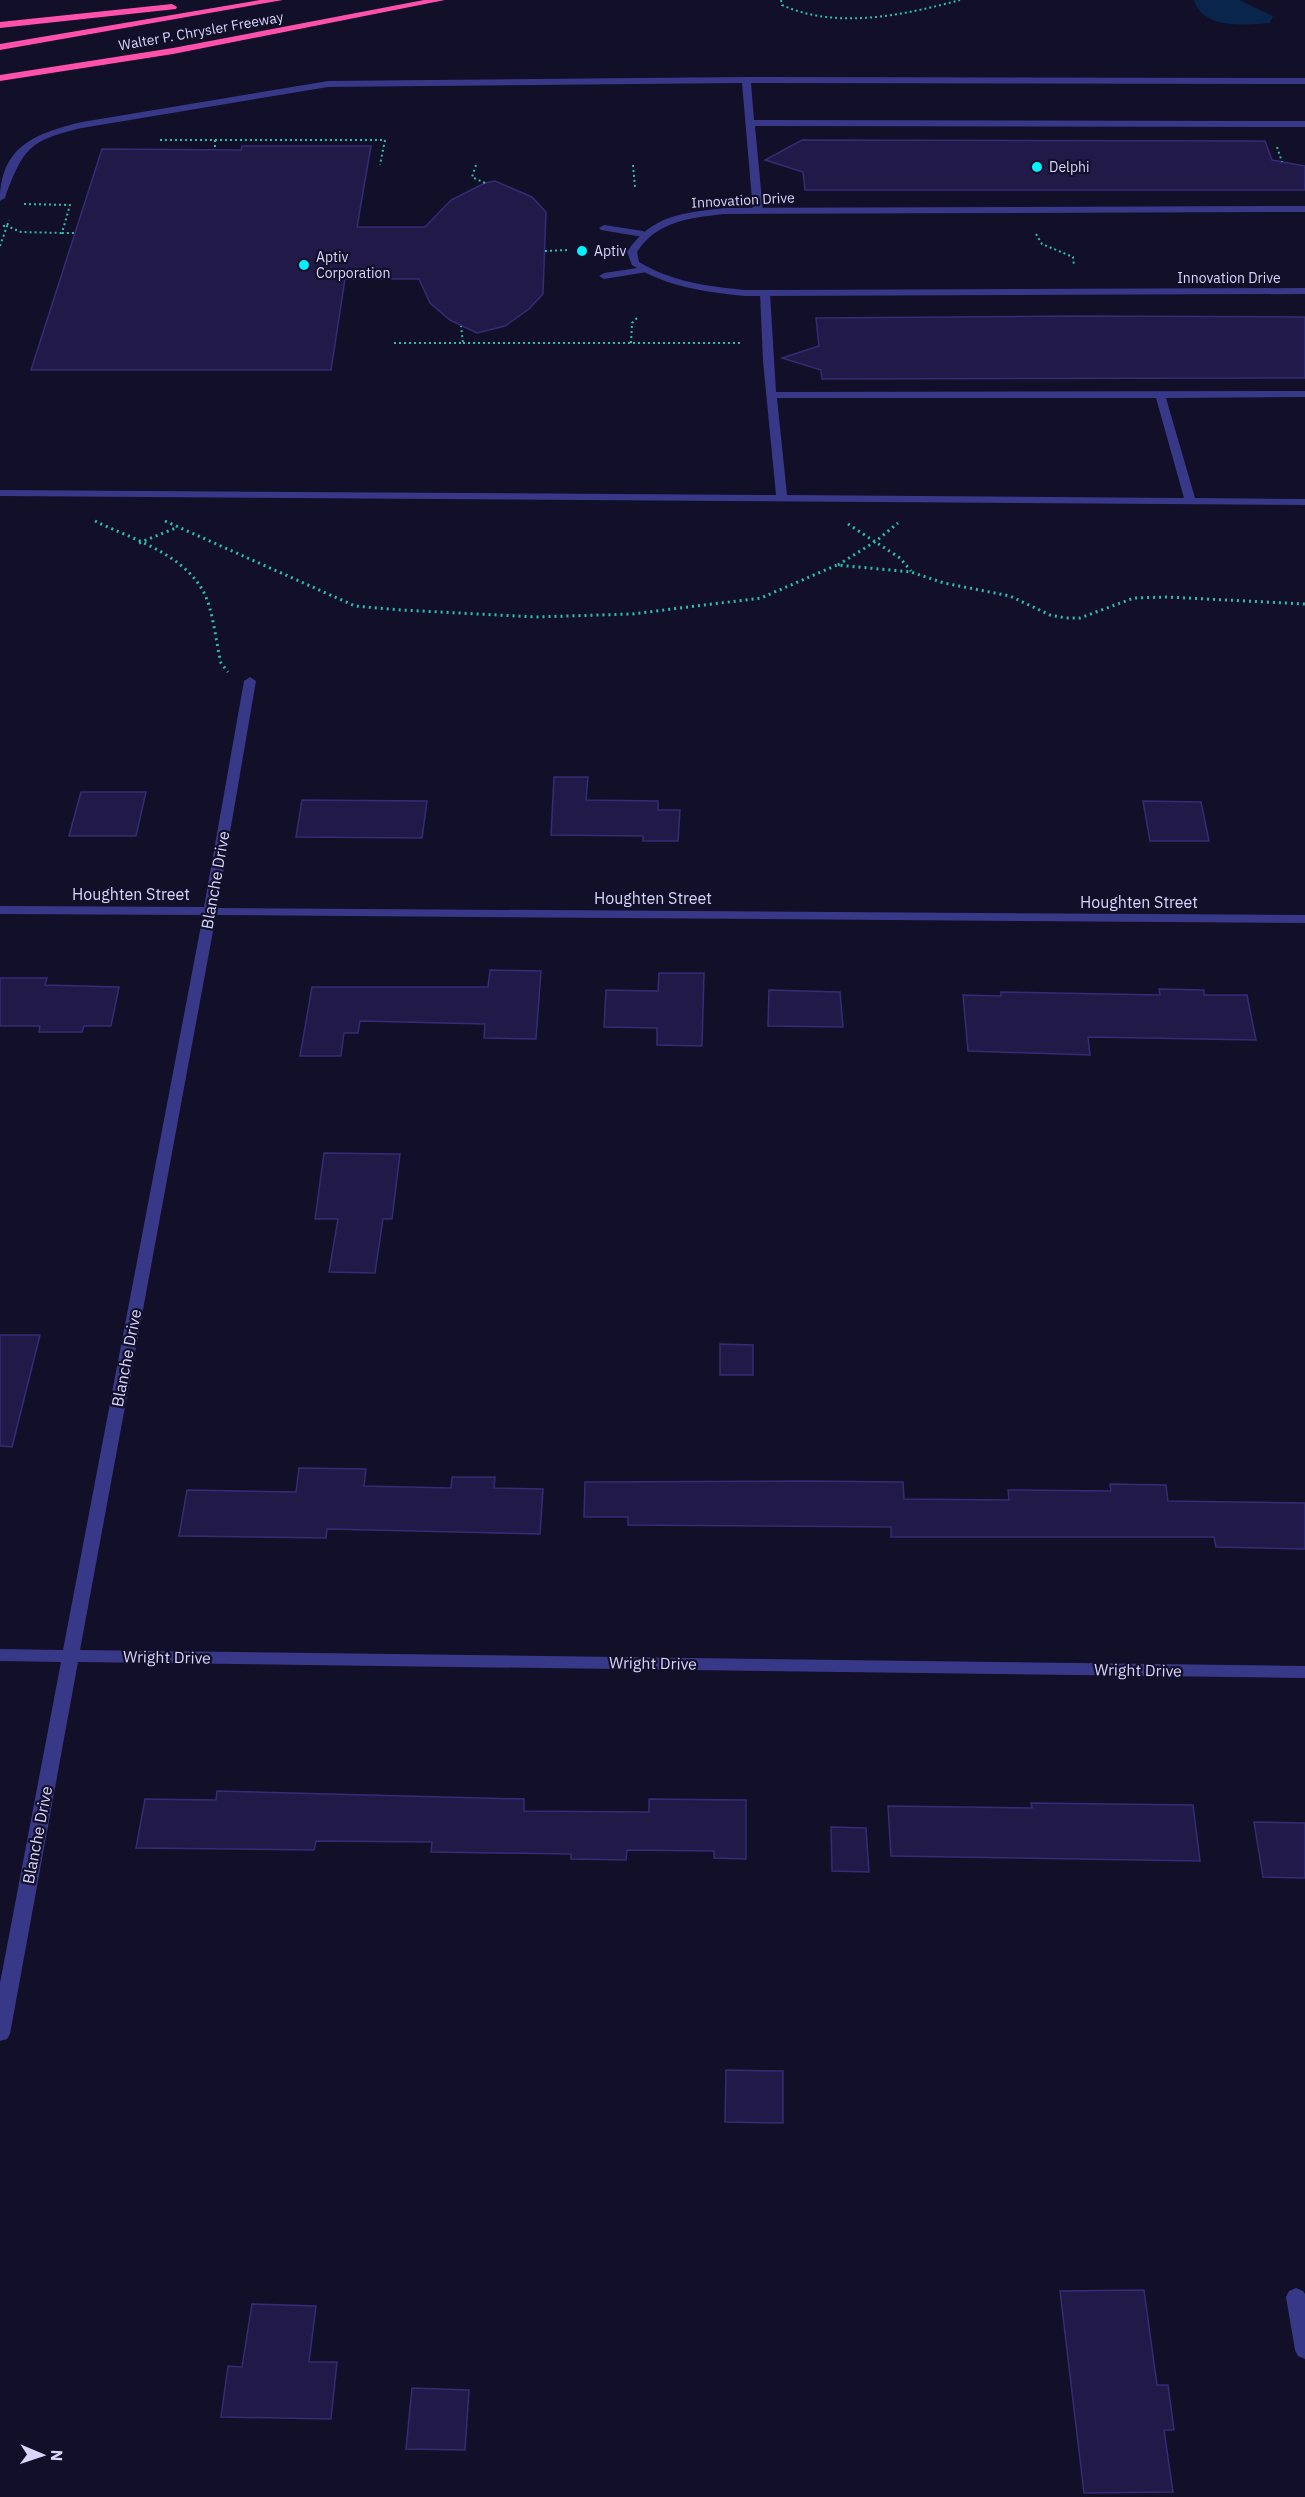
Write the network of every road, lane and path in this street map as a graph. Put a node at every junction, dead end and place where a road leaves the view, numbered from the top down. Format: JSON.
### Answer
{"nodes":[{"id":1,"x":224,"y":0,"type":"edge"},
{"id":2,"x":278,"y":0,"type":"edge"},
{"id":3,"x":440,"y":0,"type":"edge"},
{"id":4,"x":781,"y":0,"type":"edge"},
{"id":5,"x":960,"y":0,"type":"edge"},
{"id":6,"x":0,"y":25,"type":"edge"},
{"id":7,"x":0,"y":47,"type":"edge"},
{"id":8,"x":0,"y":78,"type":"edge"},
{"id":9,"x":746,"y":80,"type":"junction"},
{"id":10,"x":1305,"y":81,"type":"edge"},
{"id":11,"x":750,"y":123,"type":"junction"},
{"id":12,"x":1305,"y":124,"type":"edge"},
{"id":13,"x":159,"y":140,"type":"dead end"},
{"id":14,"x":215,"y":140,"type":"junction"},
{"id":15,"x":215,"y":150,"type":"dead end"},
{"id":16,"x":380,"y":165,"type":"dead end"},
{"id":17,"x":476,"y":165,"type":"dead end"},
{"id":18,"x":633,"y":165,"type":"dead end"},
{"id":19,"x":11,"y":166,"type":"junction"},
{"id":20,"x":0,"y":167,"type":"edge"},
{"id":21,"x":485,"y":183,"type":"dead end"},
{"id":22,"x":635,"y":188,"type":"dead end"},
{"id":23,"x":0,"y":198,"type":"edge"},
{"id":24,"x":14,"y":204,"type":"dead end"},
{"id":25,"x":1305,"y":209,"type":"edge"},
{"id":26,"x":758,"y":211,"type":"junction"},
{"id":27,"x":603,"y":228,"type":"dead end"},
{"id":28,"x":1041,"y":229,"type":"dead end"},
{"id":29,"x":62,"y":233,"type":"junction"},
{"id":30,"x":75,"y":233,"type":"dead end"},
{"id":31,"x":642,"y":234,"type":"junction"},
{"id":32,"x":0,"y":246,"type":"edge"},
{"id":33,"x":568,"y":250,"type":"dead end"},
{"id":34,"x":545,"y":251,"type":"dead end"},
{"id":35,"x":1073,"y":269,"type":"dead end"},
{"id":36,"x":644,"y":270,"type":"junction"},
{"id":37,"x":604,"y":276,"type":"dead end"},
{"id":38,"x":1305,"y":291,"type":"edge"},
{"id":39,"x":765,"y":293,"type":"junction"},
{"id":40,"x":638,"y":317,"type":"dead end"},
{"id":41,"x":461,"y":326,"type":"dead end"},
{"id":42,"x":394,"y":343,"type":"dead end"},
{"id":43,"x":631,"y":343,"type":"junction"},
{"id":44,"x":750,"y":343,"type":"dead end"},
{"id":45,"x":463,"y":344,"type":"junction"},
{"id":46,"x":1305,"y":394,"type":"edge"},
{"id":47,"x":772,"y":395,"type":"junction"},
{"id":48,"x":1160,"y":395,"type":"junction"},
{"id":49,"x":0,"y":493,"type":"edge"},
{"id":50,"x":782,"y":498,"type":"junction"},
{"id":51,"x":918,"y":500,"type":"junction"},
{"id":52,"x":1190,"y":501,"type":"junction"},
{"id":53,"x":1305,"y":502,"type":"edge"},
{"id":54,"x":159,"y":515,"type":"dead end"},
{"id":55,"x":88,"y":519,"type":"dead end"},
{"id":56,"x":842,"y":520,"type":"dead end"},
{"id":57,"x":179,"y":526,"type":"junction"},
{"id":58,"x":876,"y":541,"type":"junction"},
{"id":59,"x":139,"y":543,"type":"junction"},
{"id":60,"x":837,"y":566,"type":"junction"},
{"id":61,"x":911,"y":572,"type":"junction"},
{"id":62,"x":1305,"y":604,"type":"edge"},
{"id":63,"x":250,"y":681,"type":"joint"},
{"id":64,"x":0,"y":910,"type":"edge"},
{"id":65,"x":210,"y":912,"type":"junction"},
{"id":66,"x":1305,"y":919,"type":"edge"},
{"id":67,"x":0,"y":1655,"type":"edge"},
{"id":68,"x":70,"y":1656,"type":"junction"},
{"id":69,"x":1305,"y":1672,"type":"edge"},
{"id":70,"x":0,"y":2034,"type":"edge"},
{"id":71,"x":1296,"y":2297,"type":"dead end"},
{"id":72,"x":1305,"y":2350,"type":"edge"}],
"edges":[{"from":1,"to":6,"type":"highway"},
{"from":2,"to":7,"type":"highway","name":"Walter P. Chrysler Freeway"},
{"from":3,"to":8,"type":"highway","name":"Walter P. Chrysler Freeway"},
{"from":4,"to":5,"type":"path"},
{"from":9,"to":10,"type":"street"},
{"from":9,"to":11,"type":"street"},
{"from":9,"to":19,"type":"street"},
{"from":11,"to":12,"type":"street"},
{"from":11,"to":26,"type":"street"},
{"from":13,"to":14,"type":"path"},
{"from":14,"to":15,"type":"path"},
{"from":14,"to":16,"type":"path"},
{"from":17,"to":21,"type":"path"},
{"from":18,"to":22,"type":"path"},
{"from":19,"to":20,"type":"street"},
{"from":19,"to":23,"type":"street"},
{"from":24,"to":29,"type":"path"},
{"from":25,"to":26,"type":"street","name":"Innovation Drive"},
{"from":26,"to":31,"type":"street","name":"Innovation Drive"},
{"from":27,"to":31,"type":"street"},
{"from":28,"to":35,"type":"path"},
{"from":29,"to":30,"type":"path"},
{"from":29,"to":32,"type":"path"},
{"from":31,"to":36,"type":"street"},
{"from":33,"to":34,"type":"path"},
{"from":36,"to":37,"type":"street"},
{"from":36,"to":39,"type":"street","name":"Innovation Drive"},
{"from":38,"to":39,"type":"street","name":"Innovation Drive"},
{"from":39,"to":47,"type":"street"},
{"from":40,"to":43,"type":"path"},
{"from":41,"to":45,"type":"path"},
{"from":42,"to":45,"type":"path"},
{"from":43,"to":44,"type":"path"},
{"from":43,"to":45,"type":"path"},
{"from":46,"to":48,"type":"street"},
{"from":47,"to":48,"type":"street"},
{"from":47,"to":50,"type":"street"},
{"from":48,"to":52,"type":"street"},
{"from":49,"to":50,"type":"street"},
{"from":50,"to":51,"type":"street"},
{"from":51,"to":52,"type":"street"},
{"from":51,"to":58,"type":"path"},
{"from":52,"to":53,"type":"street"},
{"from":54,"to":57,"type":"path"},
{"from":55,"to":59,"type":"path"},
{"from":56,"to":58,"type":"path"},
{"from":57,"to":59,"type":"path"},
{"from":57,"to":60,"type":"path"},
{"from":58,"to":60,"type":"path"},
{"from":58,"to":61,"type":"path"},
{"from":59,"to":63,"type":"path"},
{"from":60,"to":61,"type":"path"},
{"from":61,"to":62,"type":"path"},
{"from":63,"to":65,"type":"street","name":"Blanche Drive"},
{"from":64,"to":65,"type":"street","name":"Houghten Street"},
{"from":65,"to":66,"type":"street","name":"Houghten Street"},
{"from":65,"to":68,"type":"street","name":"Blanche Drive"},
{"from":67,"to":68,"type":"street","name":"Wright Drive"},
{"from":68,"to":69,"type":"street","name":"Wright Drive"},
{"from":68,"to":70,"type":"street","name":"Blanche Drive"},
{"from":71,"to":72,"type":"street"}]}
